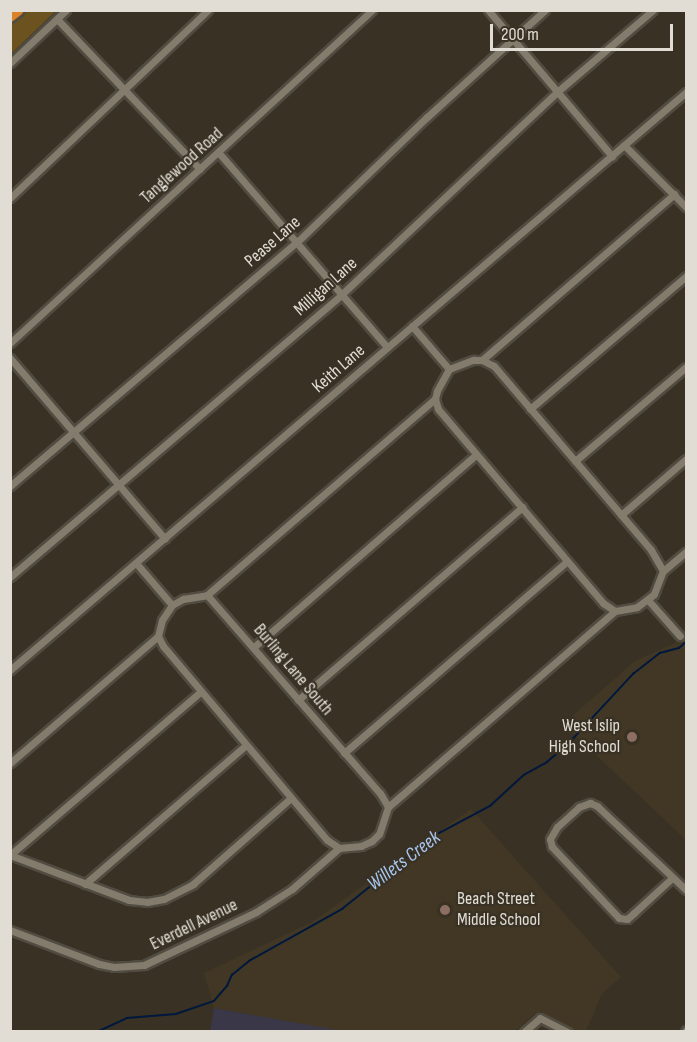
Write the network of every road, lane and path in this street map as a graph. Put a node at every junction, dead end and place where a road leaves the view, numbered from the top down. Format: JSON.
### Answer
{"nodes":[{"id":1,"x":19,"y":10,"type":"edge"},
{"id":2,"x":66,"y":10,"type":"edge"},
{"id":3,"x":208,"y":10,"type":"edge"},
{"id":4,"x":372,"y":10,"type":"edge"},
{"id":5,"x":488,"y":10,"type":"edge"},
{"id":6,"x":545,"y":10,"type":"edge"},
{"id":7,"x":652,"y":10,"type":"edge"},
{"id":8,"x":10,"y":17,"type":"edge"},
{"id":9,"x":57,"y":19,"type":"junction"},
{"id":10,"x":512,"y":39,"type":"junction"},
{"id":11,"x":10,"y":63,"type":"edge"},
{"id":12,"x":124,"y":90,"type":"junction"},
{"id":13,"x":557,"y":92,"type":"junction"},
{"id":14,"x":687,"y":92,"type":"edge"},
{"id":15,"x":624,"y":146,"type":"junction"},
{"id":16,"x":219,"y":153,"type":"junction"},
{"id":17,"x":612,"y":156,"type":"junction"},
{"id":18,"x":200,"y":169,"type":"junction"},
{"id":19,"x":674,"y":194,"type":"junction"},
{"id":20,"x":10,"y":198,"type":"edge"},
{"id":21,"x":687,"y":207,"type":"edge"},
{"id":22,"x":297,"y":242,"type":"junction"},
{"id":23,"x":687,"y":276,"type":"edge"},
{"id":24,"x":342,"y":294,"type":"junction"},
{"id":25,"x":412,"y":326,"type":"junction"},
{"id":26,"x":10,"y":343,"type":"edge"},
{"id":27,"x":387,"y":347,"type":"junction"},
{"id":28,"x":10,"y":358,"type":"edge"},
{"id":29,"x":482,"y":360,"type":"junction"},
{"id":30,"x":687,"y":367,"type":"edge"},
{"id":31,"x":449,"y":369,"type":"junction"},
{"id":32,"x":435,"y":399,"type":"junction"},
{"id":33,"x":530,"y":409,"type":"junction"},
{"id":34,"x":74,"y":432,"type":"junction"},
{"id":35,"x":476,"y":454,"type":"junction"},
{"id":36,"x":687,"y":459,"type":"edge"},
{"id":37,"x":575,"y":461,"type":"junction"},
{"id":38,"x":119,"y":485,"type":"junction"},
{"id":39,"x":10,"y":486,"type":"edge"},
{"id":40,"x":522,"y":507,"type":"junction"},
{"id":41,"x":621,"y":515,"type":"junction"},
{"id":42,"x":165,"y":539,"type":"junction"},
{"id":43,"x":687,"y":552,"type":"edge"},
{"id":44,"x":567,"y":561,"type":"junction"},
{"id":45,"x":136,"y":562,"type":"junction"},
{"id":46,"x":663,"y":571,"type":"junction"},
{"id":47,"x":10,"y":577,"type":"edge"},
{"id":48,"x":207,"y":595,"type":"junction"},
{"id":49,"x":648,"y":600,"type":"junction"},
{"id":50,"x":172,"y":605,"type":"junction"},
{"id":51,"x":615,"y":610,"type":"junction"},
{"id":52,"x":158,"y":636,"type":"junction"},
{"id":53,"x":680,"y":636,"type":"dead end"},
{"id":54,"x":254,"y":646,"type":"junction"},
{"id":55,"x":10,"y":670,"type":"edge"},
{"id":56,"x":200,"y":692,"type":"junction"},
{"id":57,"x":298,"y":700,"type":"junction"},
{"id":58,"x":245,"y":746,"type":"junction"},
{"id":59,"x":344,"y":753,"type":"junction"},
{"id":60,"x":10,"y":763,"type":"edge"},
{"id":61,"x":291,"y":798,"type":"junction"},
{"id":62,"x":388,"y":807,"type":"junction"},
{"id":63,"x":339,"y":848,"type":"junction"},
{"id":64,"x":10,"y":855,"type":"edge"},
{"id":65,"x":672,"y":878,"type":"junction"},
{"id":66,"x":85,"y":884,"type":"junction"},
{"id":67,"x":687,"y":890,"type":"edge"},
{"id":68,"x":10,"y":930,"type":"edge"},
{"id":69,"x":524,"y":1032,"type":"edge"},
{"id":70,"x":568,"y":1032,"type":"edge"}],
"edges":[{"from":1,"to":8,"type":"highway"},
{"from":2,"to":9,"type":"street"},
{"from":3,"to":12,"type":"street"},
{"from":4,"to":16,"type":"street","name":"Tanglewood Road"},
{"from":5,"to":10,"type":"street"},
{"from":6,"to":10,"type":"street","name":"Pease Lane"},
{"from":7,"to":13,"type":"street","name":"Milligan Lane"},
{"from":9,"to":11,"type":"street"},
{"from":9,"to":12,"type":"street"},
{"from":10,"to":13,"type":"street"},
{"from":10,"to":22,"type":"street","name":"Pease Lane"},
{"from":12,"to":18,"type":"street"},
{"from":12,"to":20,"type":"street"},
{"from":13,"to":17,"type":"street"},
{"from":13,"to":24,"type":"street","name":"Milligan Lane"},
{"from":14,"to":15,"type":"street","name":"Keith Lane"},
{"from":15,"to":17,"type":"street","name":"Keith Lane"},
{"from":15,"to":19,"type":"street"},
{"from":16,"to":18,"type":"street","name":"Tanglewood Road"},
{"from":16,"to":22,"type":"street"},
{"from":17,"to":25,"type":"street","name":"Keith Lane"},
{"from":18,"to":26,"type":"street","name":"Tanglewood Road"},
{"from":19,"to":21,"type":"street"},
{"from":19,"to":29,"type":"street"},
{"from":22,"to":24,"type":"street"},
{"from":22,"to":34,"type":"street","name":"Pease Lane"},
{"from":23,"to":33,"type":"street"},
{"from":24,"to":27,"type":"street"},
{"from":24,"to":38,"type":"street","name":"Milligan Lane"},
{"from":25,"to":27,"type":"street","name":"Keith Lane"},
{"from":25,"to":31,"type":"street"},
{"from":27,"to":42,"type":"street","name":"Keith Lane"},
{"from":28,"to":34,"type":"street"},
{"from":29,"to":31,"type":"street"},
{"from":29,"to":33,"type":"street"},
{"from":30,"to":37,"type":"street"},
{"from":31,"to":32,"type":"street"},
{"from":32,"to":35,"type":"street"},
{"from":32,"to":48,"type":"street"},
{"from":33,"to":37,"type":"street"},
{"from":34,"to":38,"type":"street"},
{"from":34,"to":39,"type":"street","name":"Pease Lane"},
{"from":35,"to":40,"type":"street"},
{"from":35,"to":54,"type":"street"},
{"from":36,"to":41,"type":"street"},
{"from":37,"to":41,"type":"street"},
{"from":38,"to":42,"type":"street"},
{"from":38,"to":47,"type":"street","name":"Milligan Lane"},
{"from":40,"to":44,"type":"street"},
{"from":40,"to":57,"type":"street"},
{"from":41,"to":46,"type":"street"},
{"from":42,"to":45,"type":"street","name":"Keith Lane"},
{"from":43,"to":46,"type":"street"},
{"from":44,"to":51,"type":"street"},
{"from":44,"to":59,"type":"street"},
{"from":45,"to":50,"type":"street"},
{"from":45,"to":55,"type":"street","name":"Keith Lane"},
{"from":46,"to":49,"type":"street"},
{"from":48,"to":50,"type":"street"},
{"from":48,"to":54,"type":"street","name":"Burling Lane South"},
{"from":49,"to":51,"type":"street"},
{"from":49,"to":53,"type":"street"},
{"from":50,"to":52,"type":"street"},
{"from":51,"to":62,"type":"street"},
{"from":52,"to":56,"type":"street"},
{"from":52,"to":60,"type":"street"},
{"from":54,"to":57,"type":"street","name":"Burling Lane South"},
{"from":56,"to":58,"type":"street"},
{"from":56,"to":64,"type":"street"},
{"from":57,"to":59,"type":"street","name":"Burling Lane South"},
{"from":58,"to":61,"type":"street"},
{"from":58,"to":66,"type":"street"},
{"from":59,"to":62,"type":"street","name":"Burling Lane South"},
{"from":61,"to":63,"type":"street"},
{"from":61,"to":66,"type":"street"},
{"from":62,"to":63,"type":"street"},
{"from":63,"to":68,"type":"street","name":"Everdell Avenue"},
{"from":64,"to":66,"type":"street"},
{"from":65,"to":65,"type":"street"},
{"from":65,"to":67,"type":"street"},
{"from":69,"to":70,"type":"street"}]}
